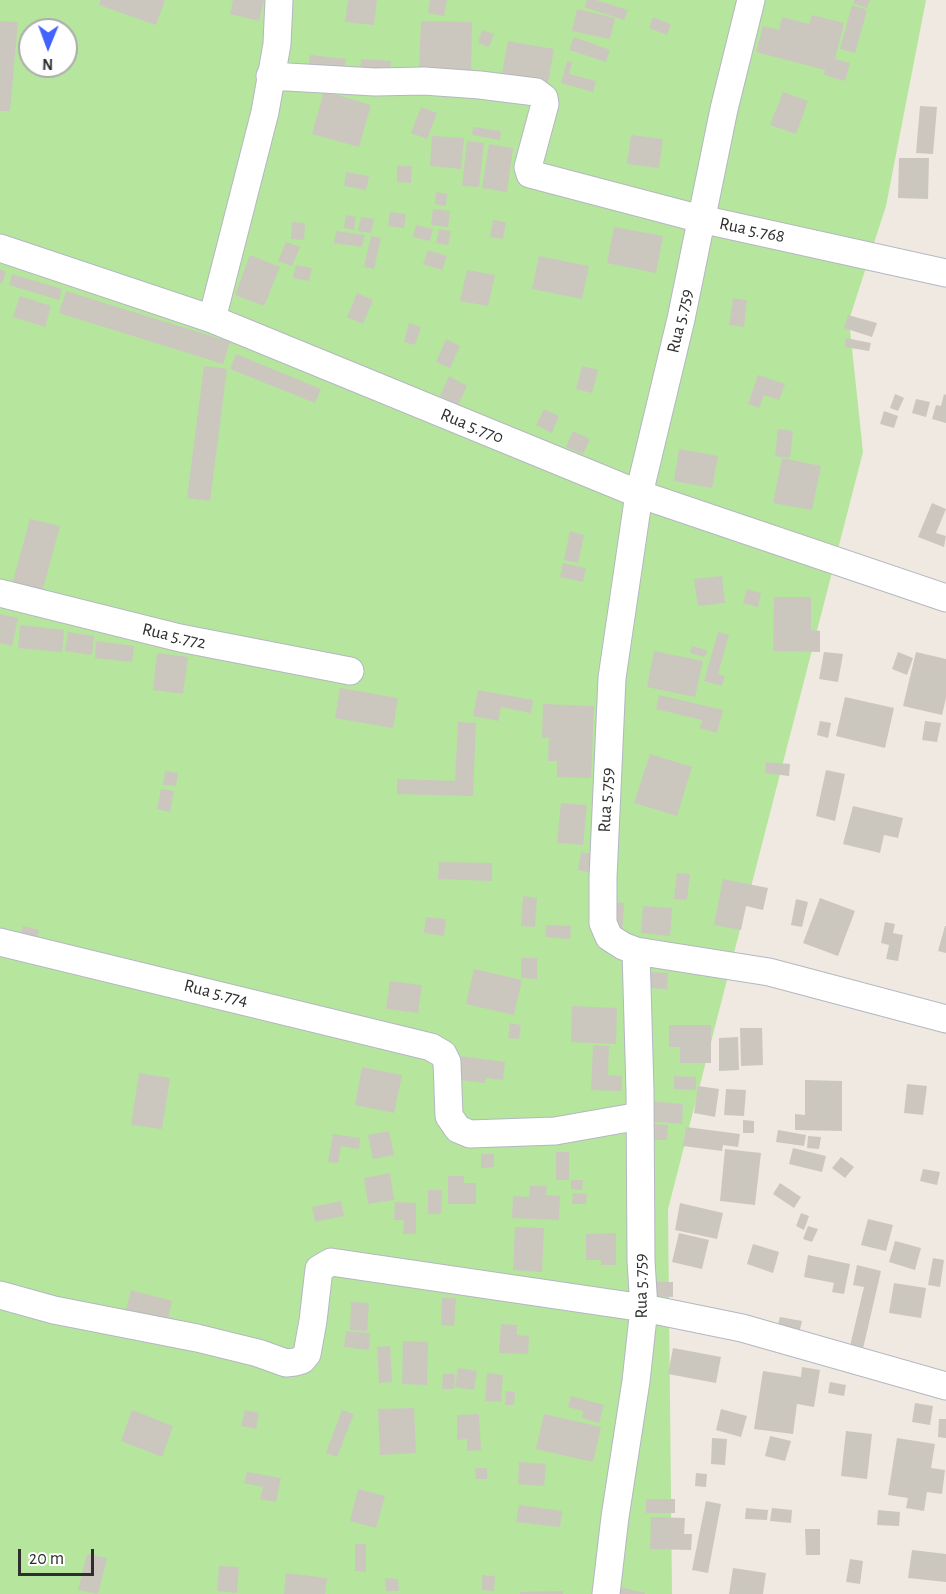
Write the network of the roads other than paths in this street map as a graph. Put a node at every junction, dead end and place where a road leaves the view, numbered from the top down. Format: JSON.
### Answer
{"nodes":[{"id":1,"x":279,"y":0,"type":"edge"},
{"id":2,"x":751,"y":0,"type":"edge"},
{"id":3,"x":270,"y":76,"type":"junction"},
{"id":4,"x":701,"y":219,"type":"junction"},
{"id":5,"x":0,"y":248,"type":"edge"},
{"id":6,"x":946,"y":273,"type":"edge"},
{"id":7,"x":212,"y":319,"type":"junction"},
{"id":8,"x":639,"y":494,"type":"junction"},
{"id":9,"x":0,"y":592,"type":"edge"},
{"id":10,"x":946,"y":598,"type":"edge"},
{"id":11,"x":350,"y":671,"type":"dead end"},
{"id":12,"x":0,"y":942,"type":"edge"},
{"id":13,"x":636,"y":951,"type":"junction"},
{"id":14,"x":946,"y":1019,"type":"edge"},
{"id":15,"x":640,"y":1116,"type":"junction"},
{"id":16,"x":0,"y":1295,"type":"edge"},
{"id":17,"x":644,"y":1308,"type":"junction"},
{"id":18,"x":946,"y":1386,"type":"edge"},
{"id":19,"x":606,"y":1594,"type":"edge"}],
"edges":[{"from":1,"to":3,"type":"street"},
{"from":2,"to":4,"type":"street","name":"Rua 5.759"},
{"from":3,"to":4,"type":"street","name":"Rua 5.768"},
{"from":3,"to":7,"type":"street"},
{"from":4,"to":6,"type":"street","name":"Rua 5.768"},
{"from":4,"to":8,"type":"street","name":"Rua 5.759"},
{"from":5,"to":7,"type":"street","name":"Rua 5.770"},
{"from":7,"to":8,"type":"street","name":"Rua 5.770"},
{"from":8,"to":10,"type":"street","name":"Rua 5.770"},
{"from":8,"to":13,"type":"street","name":"Rua 5.759"},
{"from":9,"to":11,"type":"street","name":"Rua 5.772"},
{"from":12,"to":15,"type":"street","name":"Rua 5.774"},
{"from":13,"to":14,"type":"street"},
{"from":13,"to":15,"type":"street","name":"Rua 5.759"},
{"from":15,"to":17,"type":"street","name":"Rua 5.759"},
{"from":16,"to":17,"type":"street"},
{"from":17,"to":18,"type":"street"},
{"from":17,"to":19,"type":"street","name":"Rua 5.759"}]}
